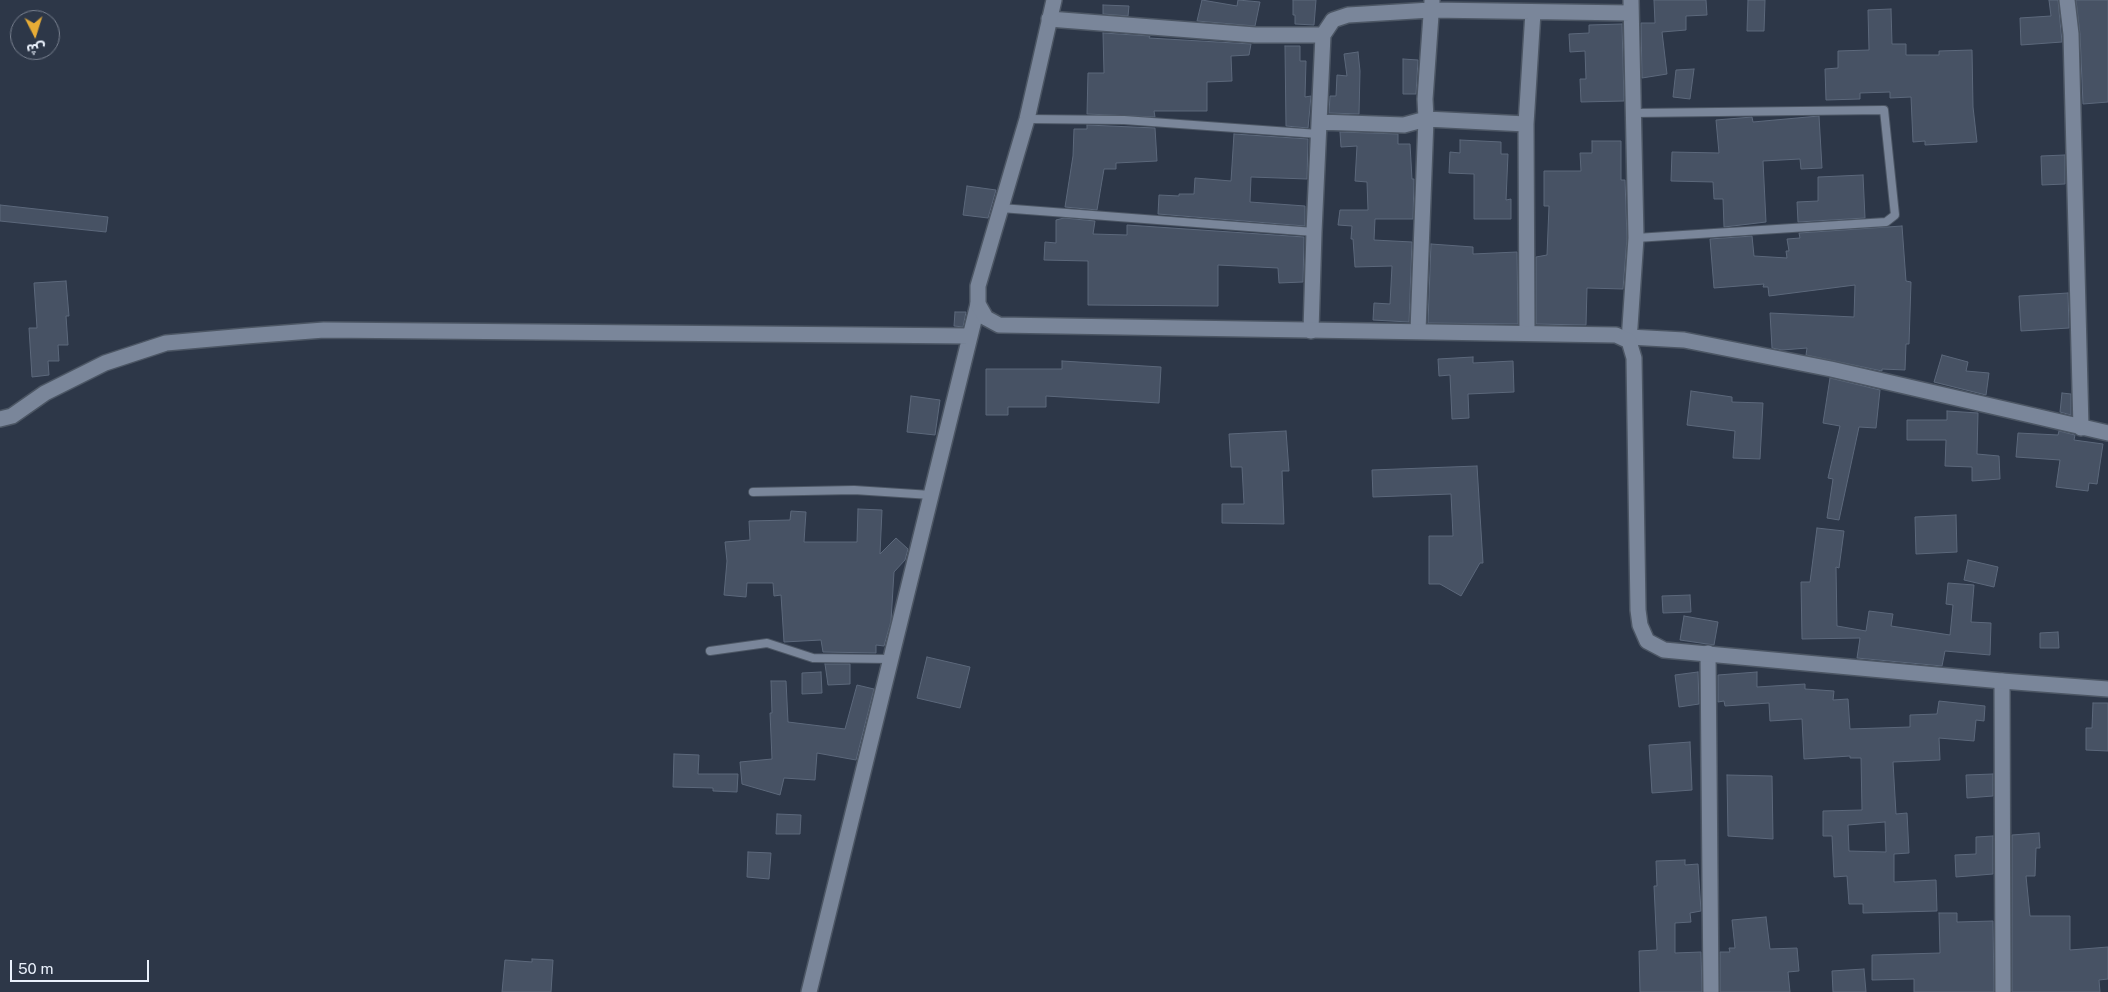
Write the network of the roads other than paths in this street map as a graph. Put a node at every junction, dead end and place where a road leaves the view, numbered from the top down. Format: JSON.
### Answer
{"nodes":[{"id":1,"x":1054,"y":0,"type":"edge"},
{"id":2,"x":2067,"y":0,"type":"edge"},
{"id":3,"x":1432,"y":5,"type":"edge"},
{"id":4,"x":1570,"y":6,"type":"edge"},
{"id":5,"x":1631,"y":6,"type":"edge"},
{"id":6,"x":1533,"y":12,"type":"junction"},
{"id":7,"x":1049,"y":19,"type":"junction"},
{"id":8,"x":1322,"y":35,"type":"junction"},
{"id":9,"x":1634,"y":113,"type":"junction"},
{"id":10,"x":1027,"y":119,"type":"junction"},
{"id":11,"x":1426,"y":119,"type":"junction"},
{"id":12,"x":1526,"y":124,"type":"junction"},
{"id":13,"x":1318,"y":128,"type":"junction"},
{"id":14,"x":1002,"y":208,"type":"junction"},
{"id":15,"x":1314,"y":232,"type":"junction"},
{"id":16,"x":1636,"y":238,"type":"junction"},
{"id":17,"x":978,"y":304,"type":"junction"},
{"id":18,"x":1311,"y":331,"type":"junction"},
{"id":19,"x":1418,"y":331,"type":"junction"},
{"id":20,"x":1527,"y":333,"type":"junction"},
{"id":21,"x":970,"y":336,"type":"junction"},
{"id":22,"x":1629,"y":339,"type":"junction"},
{"id":23,"x":0,"y":420,"type":"edge"},
{"id":24,"x":2082,"y":428,"type":"junction"},
{"id":25,"x":2108,"y":433,"type":"edge"},
{"id":26,"x":753,"y":492,"type":"dead end"},
{"id":27,"x":931,"y":495,"type":"junction"},
{"id":28,"x":710,"y":651,"type":"dead end"},
{"id":29,"x":1708,"y":653,"type":"junction"},
{"id":30,"x":891,"y":659,"type":"junction"},
{"id":31,"x":2002,"y":681,"type":"junction"},
{"id":32,"x":2108,"y":689,"type":"edge"},
{"id":33,"x":809,"y":992,"type":"edge"},
{"id":34,"x":1711,"y":992,"type":"edge"},
{"id":35,"x":2003,"y":992,"type":"edge"}],
"edges":[{"from":1,"to":7,"type":"street"},
{"from":2,"to":24,"type":"street"},
{"from":3,"to":6,"type":"street"},
{"from":3,"to":8,"type":"street"},
{"from":3,"to":11,"type":"street"},
{"from":4,"to":5,"type":"street"},
{"from":4,"to":6,"type":"street"},
{"from":5,"to":9,"type":"street"},
{"from":6,"to":12,"type":"street"},
{"from":7,"to":8,"type":"street"},
{"from":7,"to":10,"type":"street"},
{"from":8,"to":13,"type":"street"},
{"from":9,"to":16,"type":"street"},
{"from":9,"to":16,"type":"lane"},
{"from":10,"to":13,"type":"lane"},
{"from":10,"to":14,"type":"street"},
{"from":11,"to":12,"type":"street"},
{"from":11,"to":13,"type":"street"},
{"from":11,"to":19,"type":"street"},
{"from":12,"to":20,"type":"street"},
{"from":13,"to":15,"type":"street"},
{"from":14,"to":15,"type":"lane"},
{"from":14,"to":17,"type":"street"},
{"from":15,"to":18,"type":"street"},
{"from":16,"to":22,"type":"street"},
{"from":17,"to":18,"type":"street"},
{"from":17,"to":21,"type":"street"},
{"from":18,"to":19,"type":"street"},
{"from":19,"to":20,"type":"street"},
{"from":20,"to":22,"type":"street"},
{"from":21,"to":23,"type":"street"},
{"from":21,"to":27,"type":"street"},
{"from":22,"to":24,"type":"street"},
{"from":22,"to":29,"type":"street"},
{"from":24,"to":25,"type":"street"},
{"from":26,"to":27,"type":"lane"},
{"from":27,"to":30,"type":"street"},
{"from":28,"to":30,"type":"lane"},
{"from":29,"to":31,"type":"street"},
{"from":29,"to":34,"type":"street"},
{"from":30,"to":33,"type":"street"},
{"from":31,"to":32,"type":"street"},
{"from":31,"to":35,"type":"street"}]}
